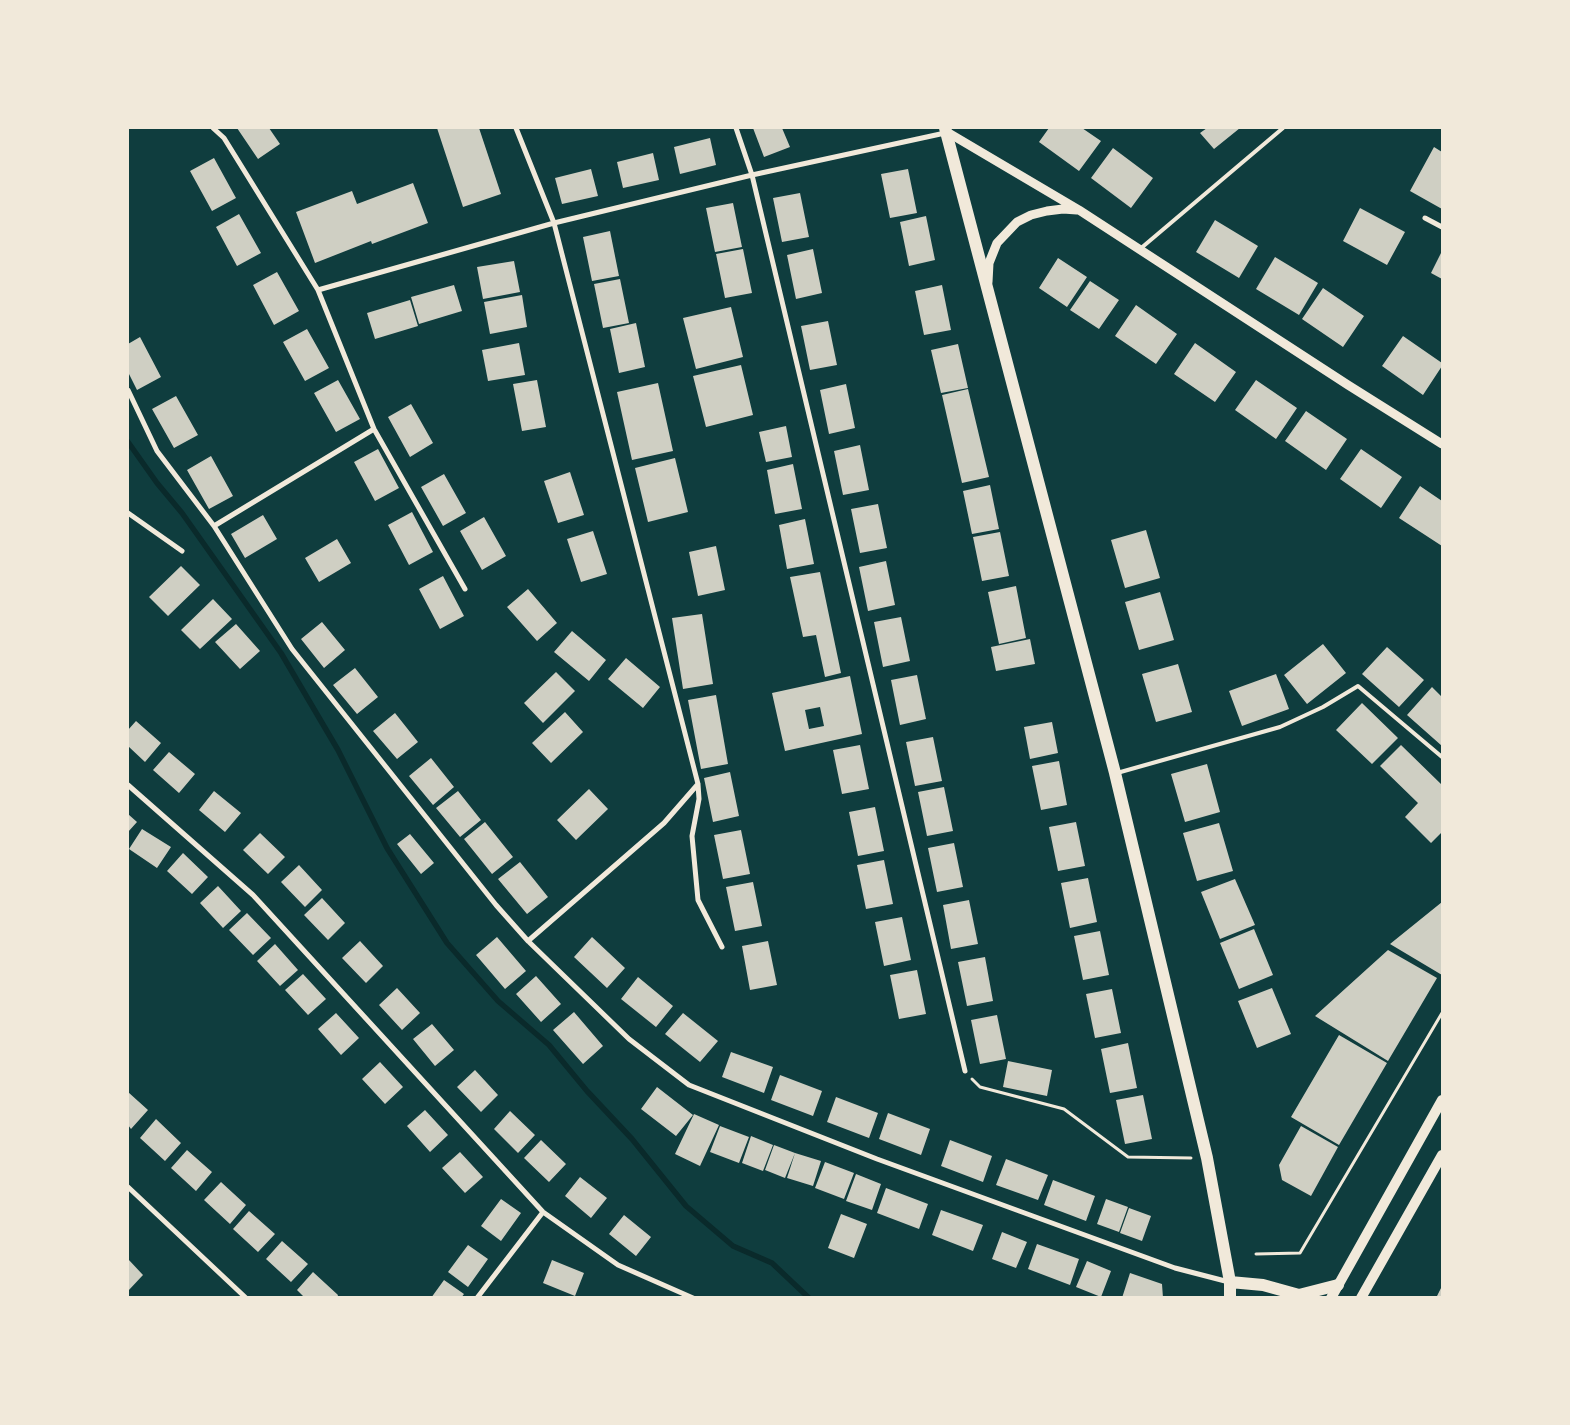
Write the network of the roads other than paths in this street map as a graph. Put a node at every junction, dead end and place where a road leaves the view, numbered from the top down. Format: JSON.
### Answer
{"nodes":[{"id":1,"x":212,"y":128,"type":"edge"},
{"id":2,"x":516,"y":128,"type":"edge"},
{"id":3,"x":736,"y":128,"type":"edge"},
{"id":4,"x":1283,"y":128,"type":"edge"},
{"id":5,"x":946,"y":130,"type":"edge"},
{"id":6,"x":752,"y":175,"type":"junction"},
{"id":7,"x":1080,"y":210,"type":"junction"},
{"id":8,"x":1425,"y":218,"type":"dead end"},
{"id":9,"x":554,"y":223,"type":"junction"},
{"id":10,"x":1442,"y":227,"type":"edge"},
{"id":11,"x":1138,"y":250,"type":"junction"},
{"id":12,"x":988,"y":287,"type":"junction"},
{"id":13,"x":318,"y":290,"type":"junction"},
{"id":14,"x":128,"y":390,"type":"edge"},
{"id":15,"x":374,"y":429,"type":"junction"},
{"id":16,"x":1442,"y":444,"type":"edge"},
{"id":17,"x":128,"y":513,"type":"edge"},
{"id":18,"x":214,"y":526,"type":"junction"},
{"id":19,"x":182,"y":551,"type":"dead end"},
{"id":20,"x":465,"y":589,"type":"dead end"},
{"id":21,"x":1442,"y":758,"type":"edge"},
{"id":22,"x":1114,"y":773,"type":"junction"},
{"id":23,"x":698,"y":784,"type":"junction"},
{"id":24,"x":128,"y":785,"type":"edge"},
{"id":25,"x":528,"y":941,"type":"junction"},
{"id":26,"x":722,"y":947,"type":"dead end"},
{"id":27,"x":965,"y":1071,"type":"road end"},
{"id":28,"x":1442,"y":1100,"type":"edge"},
{"id":29,"x":1442,"y":1155,"type":"edge"},
{"id":30,"x":128,"y":1187,"type":"edge"},
{"id":31,"x":543,"y":1212,"type":"junction"},
{"id":32,"x":1230,"y":1282,"type":"junction"},
{"id":33,"x":1338,"y":1285,"type":"junction"},
{"id":34,"x":246,"y":1298,"type":"edge"},
{"id":35,"x":477,"y":1298,"type":"edge"},
{"id":36,"x":694,"y":1298,"type":"edge"},
{"id":37,"x":1230,"y":1298,"type":"edge"},
{"id":38,"x":1331,"y":1298,"type":"edge"},
{"id":39,"x":1361,"y":1298,"type":"edge"}],
"edges":[{"from":1,"to":13,"type":"street"},
{"from":2,"to":9,"type":"street"},
{"from":3,"to":6,"type":"street"},
{"from":4,"to":11,"type":"lane"},
{"from":5,"to":6,"type":"street"},
{"from":5,"to":7,"type":"street"},
{"from":5,"to":12,"type":"main road"},
{"from":6,"to":9,"type":"street"},
{"from":6,"to":27,"type":"street"},
{"from":7,"to":11,"type":"street"},
{"from":7,"to":12,"type":"street"},
{"from":8,"to":10,"type":"street"},
{"from":9,"to":13,"type":"street"},
{"from":9,"to":23,"type":"street"},
{"from":11,"to":16,"type":"street"},
{"from":12,"to":22,"type":"main road"},
{"from":13,"to":15,"type":"street"},
{"from":14,"to":18,"type":"street"},
{"from":15,"to":18,"type":"street"},
{"from":15,"to":20,"type":"street"},
{"from":17,"to":19,"type":"street"},
{"from":18,"to":25,"type":"street"},
{"from":21,"to":22,"type":"lane"},
{"from":22,"to":32,"type":"main road"},
{"from":23,"to":25,"type":"street"},
{"from":23,"to":26,"type":"street"},
{"from":24,"to":31,"type":"street"},
{"from":25,"to":32,"type":"street"},
{"from":28,"to":33,"type":"main road"},
{"from":29,"to":39,"type":"main road"},
{"from":30,"to":34,"type":"street"},
{"from":31,"to":35,"type":"street"},
{"from":31,"to":36,"type":"street"},
{"from":32,"to":33,"type":"main road"},
{"from":32,"to":37,"type":"main road"},
{"from":33,"to":38,"type":"main road"}]}
